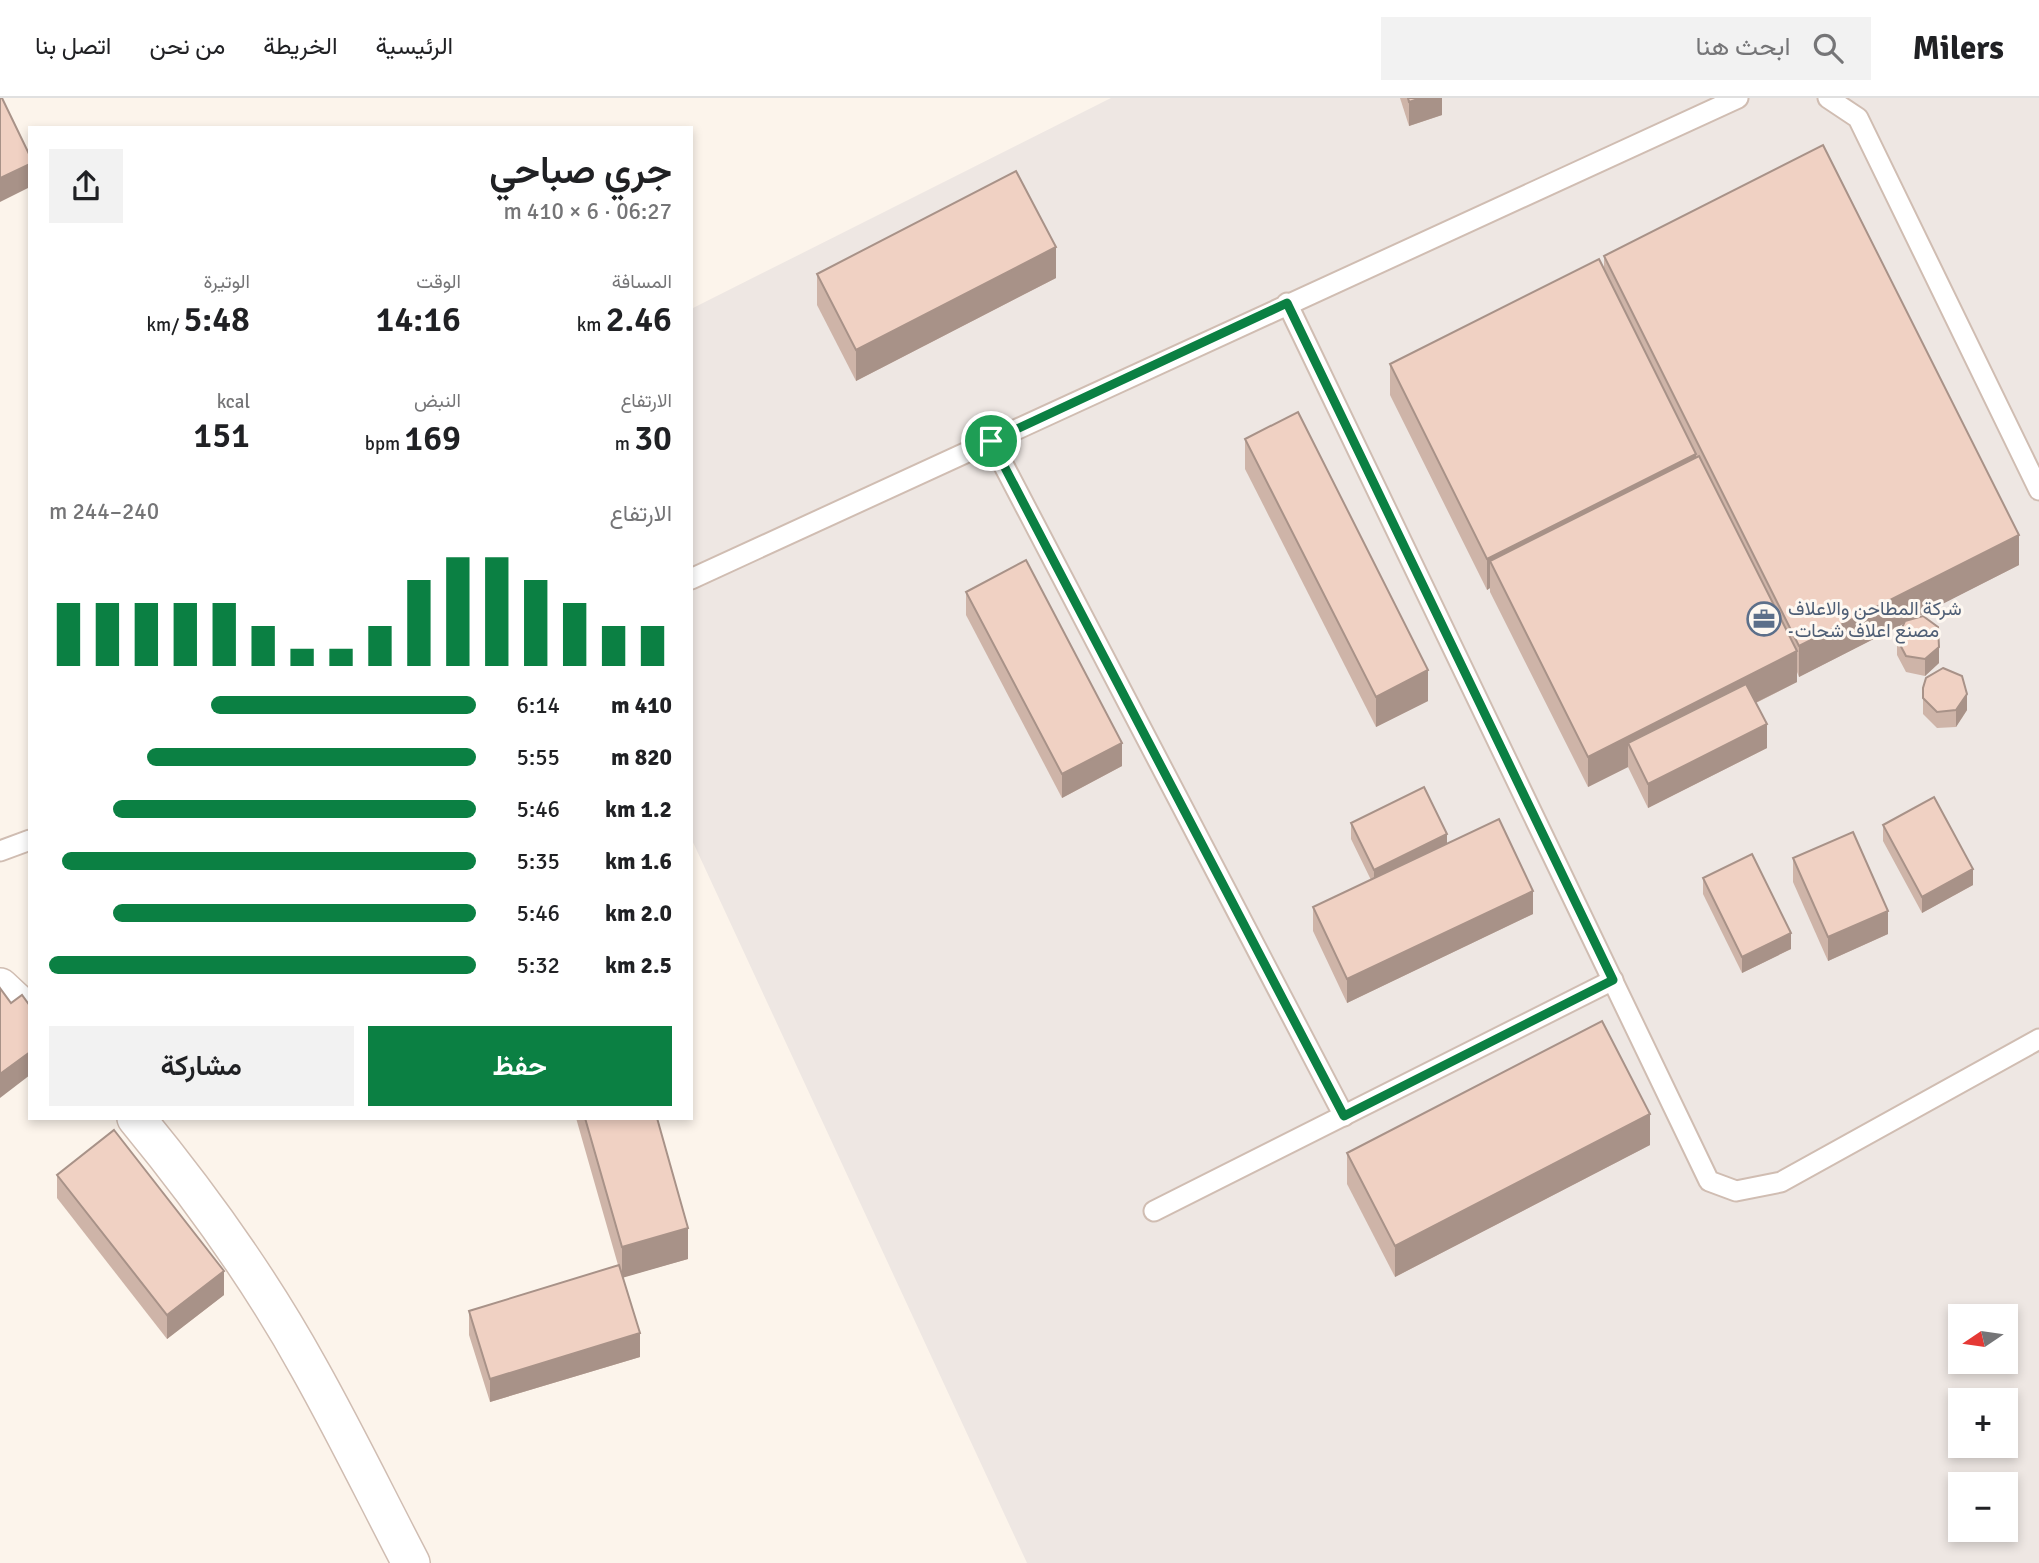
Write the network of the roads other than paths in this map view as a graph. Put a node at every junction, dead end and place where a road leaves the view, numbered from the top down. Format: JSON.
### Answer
{"nodes":[{"id":1,"x":1738,"y":98,"type":"edge"},
{"id":2,"x":1828,"y":98,"type":"edge"},
{"id":3,"x":1287,"y":303,"type":"junction"},
{"id":4,"x":991,"y":441,"type":"junction"},
{"id":5,"x":2039,"y":490,"type":"edge"},
{"id":6,"x":693,"y":578,"type":"edge"},
{"id":7,"x":28,"y":841,"type":"edge"},
{"id":8,"x":0,"y":851,"type":"edge"},
{"id":9,"x":1613,"y":980,"type":"junction"},
{"id":10,"x":0,"y":987,"type":"edge"},
{"id":11,"x":28,"y":1013,"type":"edge"},
{"id":12,"x":2039,"y":1039,"type":"edge"},
{"id":13,"x":1344,"y":1116,"type":"junction"},
{"id":14,"x":137,"y":1120,"type":"edge"},
{"id":15,"x":1154,"y":1211,"type":"dead end"},
{"id":16,"x":411,"y":1563,"type":"edge"}],
"edges":[{"from":1,"to":3,"type":"lane"},
{"from":2,"to":5,"type":"lane"},
{"from":3,"to":4,"type":"lane"},
{"from":3,"to":9,"type":"lane"},
{"from":4,"to":6,"type":"lane"},
{"from":4,"to":13,"type":"lane"},
{"from":7,"to":8,"type":"lane"},
{"from":9,"to":12,"type":"lane"},
{"from":9,"to":13,"type":"lane"},
{"from":10,"to":11,"type":"street"},
{"from":13,"to":15,"type":"lane"},
{"from":14,"to":16,"type":"street"}]}
